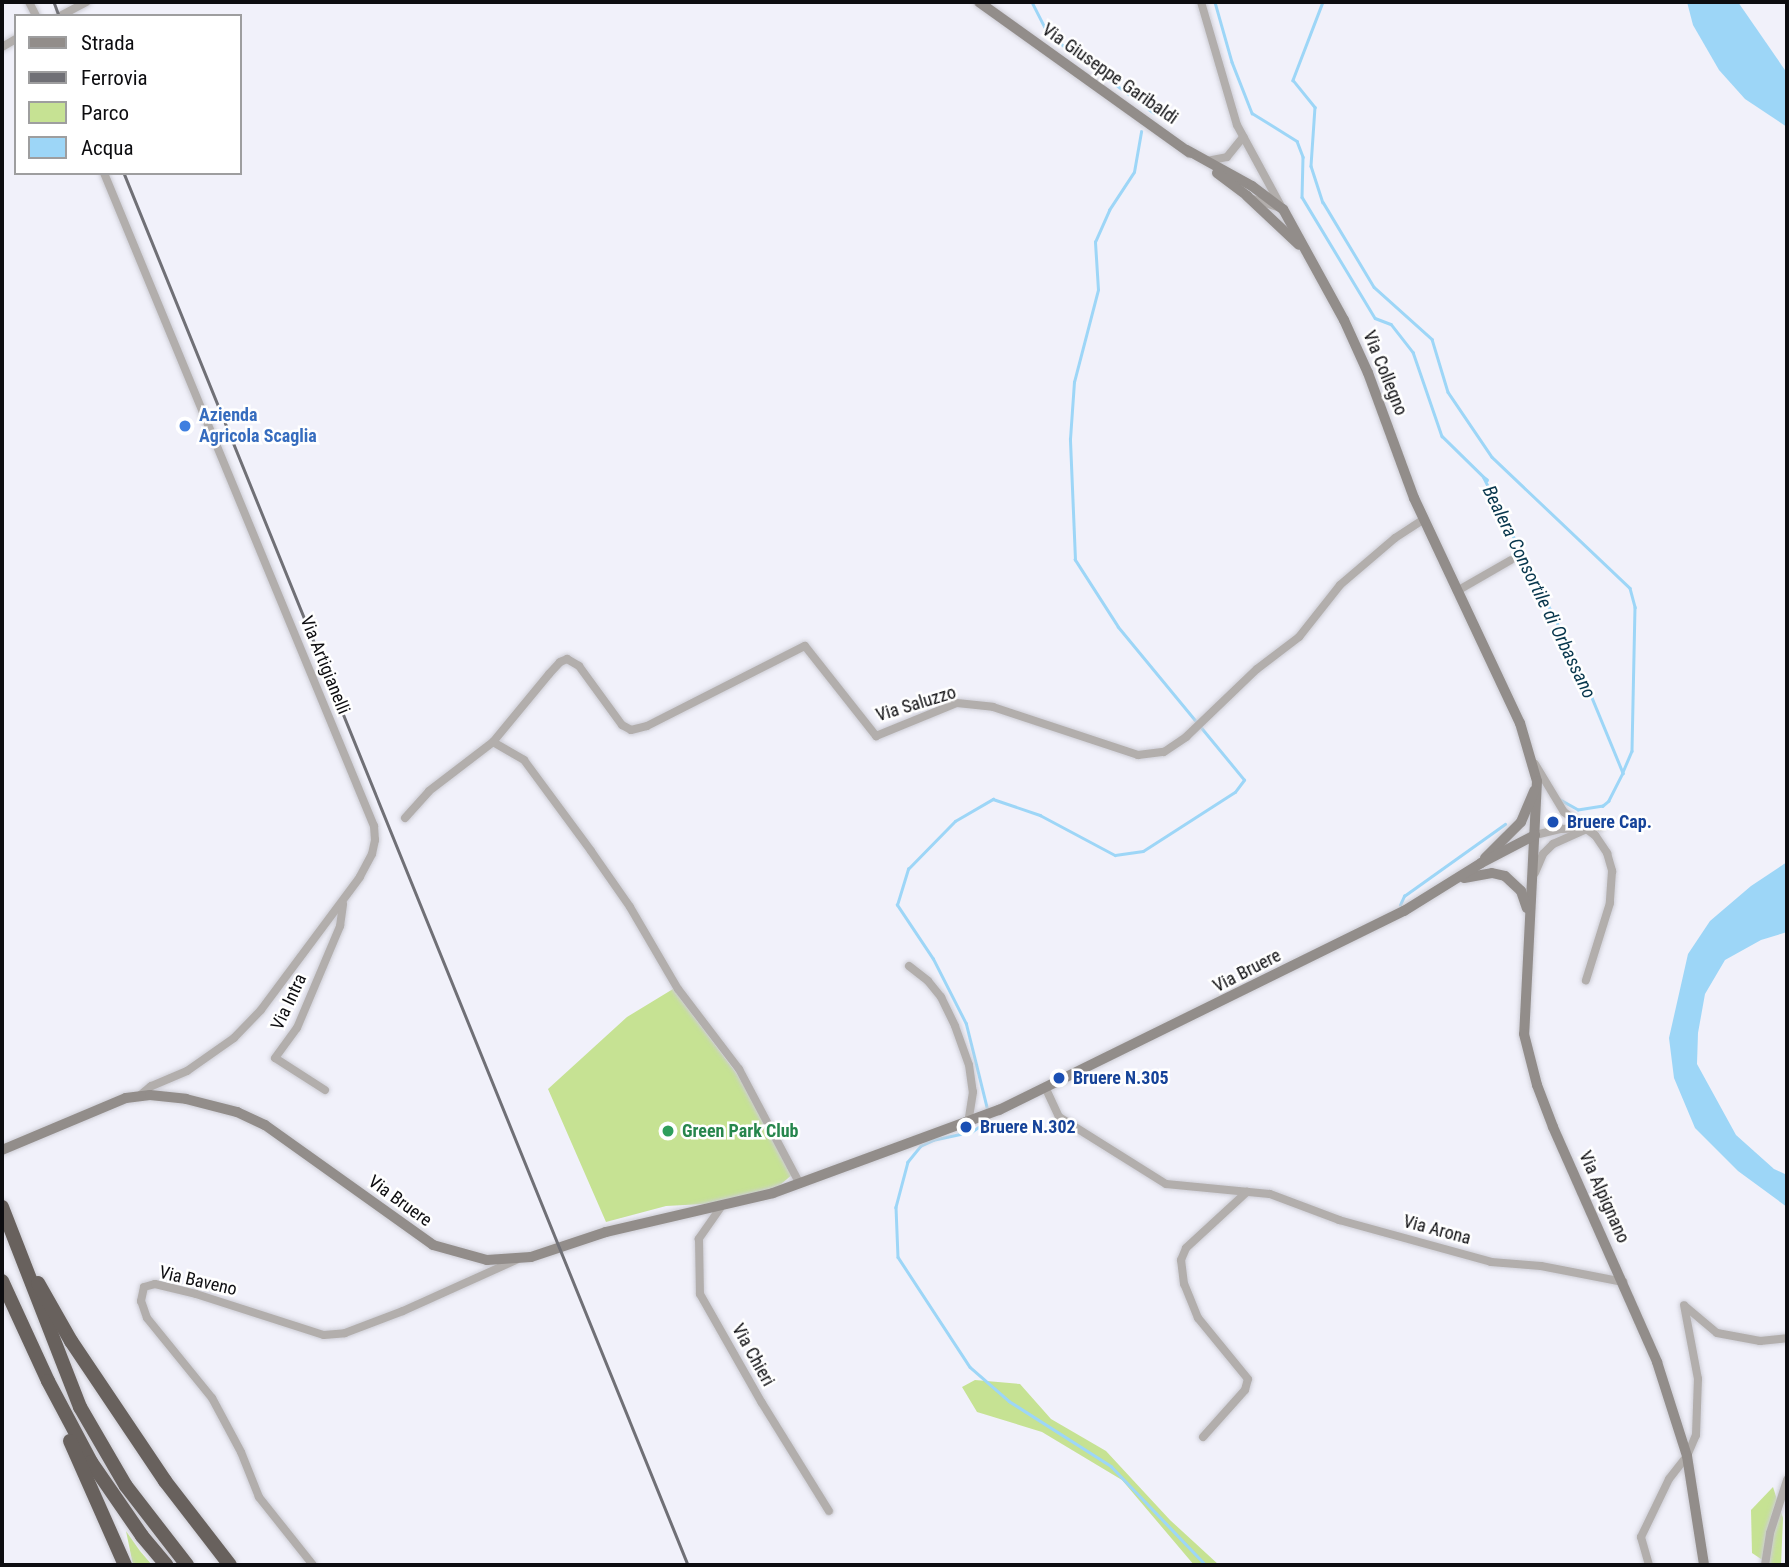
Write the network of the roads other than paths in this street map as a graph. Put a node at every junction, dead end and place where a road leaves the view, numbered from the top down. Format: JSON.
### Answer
{"nodes":[{"id":1,"x":86,"y":2,"type":"edge"},
{"id":2,"x":979,"y":2,"type":"edge"},
{"id":3,"x":1201,"y":2,"type":"edge"},
{"id":4,"x":64,"y":14,"type":"edge"},
{"id":5,"x":1243,"y":137,"type":"junction"},
{"id":6,"x":1187,"y":150,"type":"junction"},
{"id":7,"x":1206,"y":161,"type":"junction"},
{"id":8,"x":105,"y":175,"type":"edge"},
{"id":9,"x":1247,"y":196,"type":"junction"},
{"id":10,"x":1283,"y":209,"type":"junction"},
{"id":11,"x":1306,"y":251,"type":"junction"},
{"id":12,"x":1424,"y":519,"type":"junction"},
{"id":13,"x":1511,"y":560,"type":"dead end"},
{"id":14,"x":1457,"y":591,"type":"junction"},
{"id":15,"x":493,"y":742,"type":"junction"},
{"id":16,"x":1533,"y":761,"type":"junction"},
{"id":17,"x":1537,"y":780,"type":"junction"},
{"id":18,"x":405,"y":818,"type":"dead end"},
{"id":19,"x":1600,"y":827,"type":"dead end"},
{"id":20,"x":1586,"y":829,"type":"junction"},
{"id":21,"x":1535,"y":835,"type":"junction"},
{"id":22,"x":1481,"y":863,"type":"junction"},
{"id":23,"x":1532,"y":880,"type":"junction"},
{"id":24,"x":1445,"y":885,"type":"junction"},
{"id":25,"x":343,"y":901,"type":"junction"},
{"id":26,"x":1529,"y":919,"type":"junction"},
{"id":27,"x":909,"y":966,"type":"dead end"},
{"id":28,"x":1586,"y":980,"type":"dead end"},
{"id":29,"x":1046,"y":1089,"type":"junction"},
{"id":30,"x":325,"y":1090,"type":"dead end"},
{"id":31,"x":139,"y":1096,"type":"junction"},
{"id":32,"x":968,"y":1122,"type":"junction"},
{"id":33,"x":2,"y":1150,"type":"edge"},
{"id":34,"x":800,"y":1184,"type":"junction"},
{"id":35,"x":1247,"y":1192,"type":"junction"},
{"id":36,"x":2,"y":1207,"type":"edge"},
{"id":37,"x":721,"y":1207,"type":"junction"},
{"id":38,"x":17,"y":1248,"type":"junction"},
{"id":39,"x":516,"y":1260,"type":"junction"},
{"id":40,"x":2,"y":1281,"type":"edge"},
{"id":41,"x":1624,"y":1282,"type":"junction"},
{"id":42,"x":1787,"y":1338,"type":"edge"},
{"id":43,"x":48,"y":1381,"type":"junction"},
{"id":44,"x":1203,"y":1437,"type":"dead end"},
{"id":45,"x":1688,"y":1456,"type":"junction"},
{"id":46,"x":1787,"y":1480,"type":"edge"},
{"id":47,"x":829,"y":1511,"type":"dead end"},
{"id":48,"x":125,"y":1565,"type":"edge"},
{"id":49,"x":166,"y":1565,"type":"edge"},
{"id":50,"x":187,"y":1565,"type":"edge"},
{"id":51,"x":230,"y":1565,"type":"edge"},
{"id":52,"x":313,"y":1565,"type":"edge"},
{"id":53,"x":1649,"y":1565,"type":"edge"},
{"id":54,"x":1704,"y":1565,"type":"edge"},
{"id":55,"x":1765,"y":1565,"type":"edge"}],
"edges":[{"from":1,"to":4,"type":"street"},
{"from":2,"to":6,"type":"street","name":"Via Giuseppe Garibaldi"},
{"from":3,"to":5,"type":"street","name":"Via Collegno"},
{"from":5,"to":7,"type":"street"},
{"from":5,"to":10,"type":"street","name":"Via Collegno"},
{"from":6,"to":7,"type":"street"},
{"from":6,"to":9,"type":"street"},
{"from":7,"to":10,"type":"street"},
{"from":8,"to":25,"type":"street","name":"Via Artigianelli"},
{"from":9,"to":10,"type":"street"},
{"from":9,"to":11,"type":"street"},
{"from":10,"to":11,"type":"street","name":"Via Collegno"},
{"from":11,"to":12,"type":"street","name":"Via Collegno"},
{"from":12,"to":14,"type":"street","name":"Via Collegno"},
{"from":12,"to":15,"type":"street","name":"Via Saluzzo"},
{"from":13,"to":14,"type":"street"},
{"from":14,"to":16,"type":"street","name":"Via Collegno"},
{"from":15,"to":18,"type":"street"},
{"from":15,"to":34,"type":"street"},
{"from":16,"to":17,"type":"street","name":"Via Collegno"},
{"from":16,"to":20,"type":"street","name":"Via Collegno"},
{"from":17,"to":21,"type":"street","name":"Via Collegno"},
{"from":17,"to":22,"type":"street"},
{"from":19,"to":20,"type":"street"},
{"from":20,"to":21,"type":"street"},
{"from":20,"to":23,"type":"street"},
{"from":20,"to":28,"type":"street","name":"Via Collegno"},
{"from":21,"to":22,"type":"street","name":"Via Bruere"},
{"from":21,"to":23,"type":"street","name":"Via Alpignano"},
{"from":22,"to":24,"type":"street","name":"Via Bruere"},
{"from":23,"to":26,"type":"street","name":"Via Alpignano"},
{"from":24,"to":26,"type":"street"},
{"from":24,"to":29,"type":"street","name":"Via Bruere"},
{"from":25,"to":30,"type":"street","name":"Via Intra"},
{"from":25,"to":31,"type":"street","name":"Via Artigianelli"},
{"from":26,"to":41,"type":"street","name":"Via Alpignano"},
{"from":27,"to":32,"type":"street"},
{"from":29,"to":32,"type":"street","name":"Via Bruere"},
{"from":29,"to":35,"type":"street","name":"Via Arona"},
{"from":31,"to":33,"type":"street","name":"Via Bruere"},
{"from":31,"to":39,"type":"street","name":"Via Bruere"},
{"from":32,"to":34,"type":"street","name":"Via Bruere"},
{"from":34,"to":37,"type":"street","name":"Via Bruere"},
{"from":35,"to":41,"type":"street","name":"Via Arona"},
{"from":35,"to":44,"type":"street"},
{"from":36,"to":38,"type":"highway"},
{"from":37,"to":39,"type":"street","name":"Via Bruere"},
{"from":37,"to":47,"type":"street","name":"Via Chieri"},
{"from":38,"to":50,"type":"highway"},
{"from":38,"to":51,"type":"highway"},
{"from":39,"to":52,"type":"street","name":"Via Baveno"},
{"from":40,"to":43,"type":"highway"},
{"from":41,"to":45,"type":"street","name":"Via Alpignano"},
{"from":42,"to":45,"type":"street"},
{"from":43,"to":48,"type":"highway"},
{"from":43,"to":49,"type":"highway"},
{"from":45,"to":53,"type":"street"},
{"from":45,"to":54,"type":"street","name":"Via Alpignano"},
{"from":46,"to":55,"type":"street"}]}
